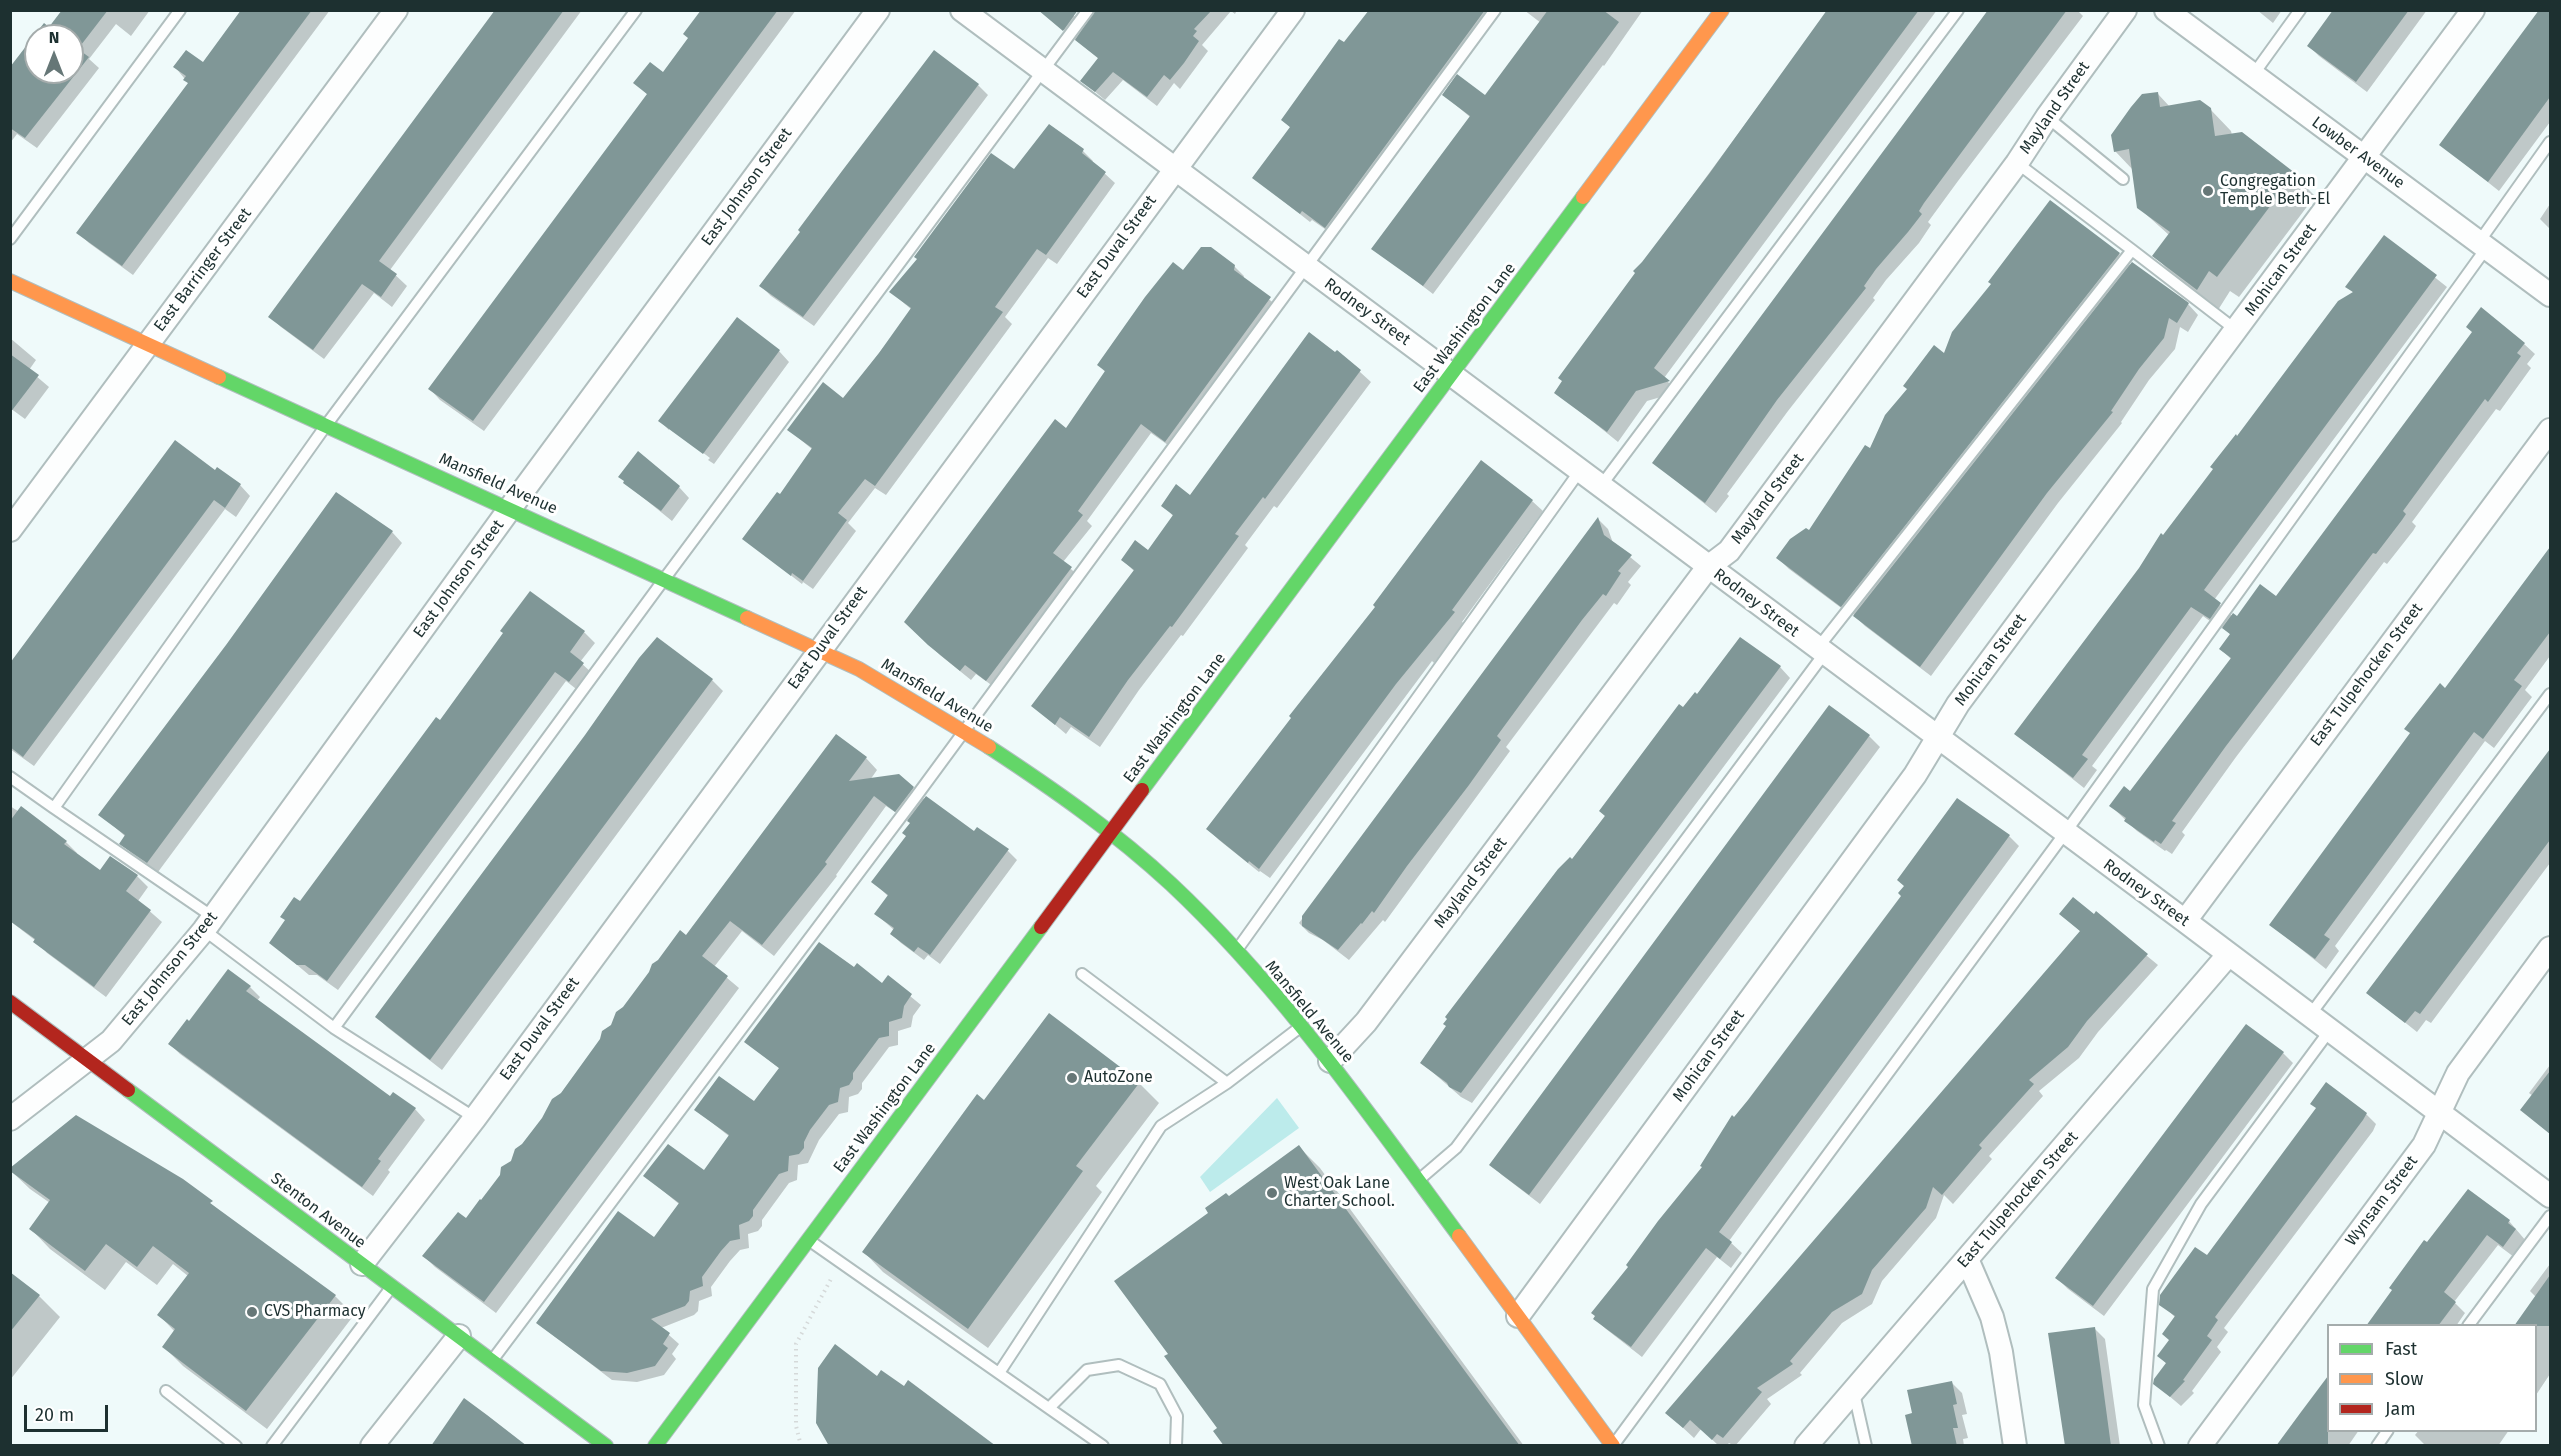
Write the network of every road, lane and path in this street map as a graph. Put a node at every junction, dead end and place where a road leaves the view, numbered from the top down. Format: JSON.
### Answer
{"nodes":[{"id":1,"x":180,"y":10,"type":"edge"},
{"id":2,"x":396,"y":10,"type":"edge"},
{"id":3,"x":636,"y":10,"type":"edge"},
{"id":4,"x":878,"y":10,"type":"edge"},
{"id":5,"x":962,"y":10,"type":"edge"},
{"id":6,"x":1088,"y":10,"type":"edge"},
{"id":7,"x":1293,"y":10,"type":"edge"},
{"id":8,"x":1495,"y":10,"type":"edge"},
{"id":9,"x":1722,"y":10,"type":"edge"},
{"id":10,"x":1959,"y":10,"type":"edge"},
{"id":11,"x":2125,"y":10,"type":"edge"},
{"id":12,"x":2166,"y":10,"type":"edge"},
{"id":13,"x":2300,"y":10,"type":"edge"},
{"id":14,"x":2473,"y":10,"type":"edge"},
{"id":15,"x":1043,"y":72,"type":"junction"},
{"id":16,"x":2253,"y":75,"type":"junction"},
{"id":17,"x":2047,"y":117,"type":"junction"},
{"id":18,"x":2550,"y":142,"type":"edge"},
{"id":19,"x":2364,"y":158,"type":"junction"},
{"id":20,"x":2017,"y":163,"type":"junction"},
{"id":21,"x":1175,"y":167,"type":"junction"},
{"id":22,"x":2123,"y":178,"type":"dead end"},
{"id":23,"x":10,"y":239,"type":"edge"},
{"id":24,"x":2483,"y":244,"type":"junction"},
{"id":25,"x":2132,"y":250,"type":"junction"},
{"id":26,"x":1306,"y":268,"type":"junction"},
{"id":27,"x":10,"y":281,"type":"edge"},
{"id":28,"x":2550,"y":295,"type":"edge"},
{"id":29,"x":2237,"y":330,"type":"junction"},
{"id":30,"x":149,"y":343,"type":"junction"},
{"id":31,"x":1451,"y":374,"type":"junction"},
{"id":32,"x":327,"y":424,"type":"junction"},
{"id":33,"x":2550,"y":430,"type":"edge"},
{"id":34,"x":1579,"y":472,"type":"junction"},
{"id":35,"x":1600,"y":488,"type":"junction"},
{"id":36,"x":511,"y":507,"type":"junction"},
{"id":37,"x":10,"y":530,"type":"edge"},
{"id":38,"x":1708,"y":567,"type":"junction"},
{"id":39,"x":665,"y":578,"type":"junction"},
{"id":40,"x":819,"y":649,"type":"junction"},
{"id":41,"x":1821,"y":652,"type":"junction"},
{"id":42,"x":2550,"y":694,"type":"edge"},
{"id":43,"x":963,"y":729,"type":"junction"},
{"id":44,"x":1938,"y":737,"type":"junction"},
{"id":45,"x":10,"y":777,"type":"edge"},
{"id":46,"x":54,"y":808,"type":"junction"},
{"id":47,"x":1111,"y":833,"type":"junction"},
{"id":48,"x":2065,"y":833,"type":"junction"},
{"id":49,"x":2185,"y":921,"type":"junction"},
{"id":50,"x":209,"y":923,"type":"junction"},
{"id":51,"x":2550,"y":948,"type":"edge"},
{"id":52,"x":1236,"y":951,"type":"junction"},
{"id":53,"x":2229,"y":954,"type":"junction"},
{"id":54,"x":1082,"y":974,"type":"dead end"},
{"id":55,"x":10,"y":1002,"type":"edge"},
{"id":56,"x":2310,"y":1015,"type":"junction"},
{"id":57,"x":1302,"y":1026,"type":"junction"},
{"id":58,"x":334,"y":1028,"type":"junction"},
{"id":59,"x":2330,"y":1030,"type":"junction"},
{"id":60,"x":88,"y":1060,"type":"junction"},
{"id":61,"x":1330,"y":1061,"type":"junction"},
{"id":62,"x":1227,"y":1083,"type":"junction"},
{"id":63,"x":2439,"y":1113,"type":"junction"},
{"id":64,"x":475,"y":1118,"type":"junction"},
{"id":65,"x":10,"y":1119,"type":"edge"},
{"id":66,"x":1418,"y":1181,"type":"junction"},
{"id":67,"x":2550,"y":1196,"type":"edge"},
{"id":68,"x":2550,"y":1216,"type":"edge"},
{"id":69,"x":808,"y":1240,"type":"junction"},
{"id":70,"x":1967,"y":1259,"type":"junction"},
{"id":71,"x":840,"y":1263,"type":"junction"},
{"id":72,"x":362,"y":1264,"type":"junction"},
{"id":73,"x":392,"y":1286,"type":"junction"},
{"id":74,"x":1518,"y":1316,"type":"junction"},
{"id":75,"x":2469,"y":1324,"type":"edge"},
{"id":76,"x":459,"y":1336,"type":"junction"},
{"id":77,"x":492,"y":1361,"type":"junction"},
{"id":78,"x":999,"y":1373,"type":"junction"},
{"id":79,"x":166,"y":1391,"type":"dead end"},
{"id":80,"x":1853,"y":1391,"type":"junction"},
{"id":81,"x":1050,"y":1408,"type":"junction"},
{"id":82,"x":2387,"y":1432,"type":"edge"},
{"id":83,"x":1613,"y":1445,"type":"edge"},
{"id":84,"x":236,"y":1446,"type":"edge"},
{"id":85,"x":272,"y":1446,"type":"edge"},
{"id":86,"x":372,"y":1446,"type":"edge"},
{"id":87,"x":606,"y":1446,"type":"edge"},
{"id":88,"x":655,"y":1446,"type":"edge"},
{"id":89,"x":801,"y":1446,"type":"edge"},
{"id":90,"x":1103,"y":1446,"type":"edge"},
{"id":91,"x":1176,"y":1446,"type":"edge"},
{"id":92,"x":1806,"y":1446,"type":"edge"},
{"id":93,"x":1866,"y":1446,"type":"edge"},
{"id":94,"x":2015,"y":1446,"type":"edge"},
{"id":95,"x":2159,"y":1446,"type":"edge"},
{"id":96,"x":2200,"y":1446,"type":"edge"},
{"id":97,"x":2377,"y":1446,"type":"edge"}],
"edges":[{"from":1,"to":23,"type":"lane"},
{"from":2,"to":30,"type":"street","name":"East Barringer Street"},
{"from":3,"to":32,"type":"lane"},
{"from":4,"to":36,"type":"street","name":"East Johnson Street"},
{"from":5,"to":15,"type":"street","name":"Rodney Street"},
{"from":6,"to":15,"type":"lane"},
{"from":7,"to":21,"type":"street","name":"East Duval Street"},
{"from":8,"to":26,"type":"lane"},
{"from":9,"to":31,"type":"main road","name":"East Washington Lane"},
{"from":10,"to":35,"type":"lane"},
{"from":11,"to":17,"type":"street","name":"Mayland Street"},
{"from":12,"to":16,"type":"street","name":"Lowber Avenue"},
{"from":13,"to":16,"type":"lane"},
{"from":14,"to":19,"type":"street","name":"Mohican Street"},
{"from":15,"to":21,"type":"street","name":"Rodney Street"},
{"from":15,"to":39,"type":"lane"},
{"from":16,"to":19,"type":"street","name":"Lowber Avenue"},
{"from":17,"to":20,"type":"street","name":"Mayland Street"},
{"from":17,"to":22,"type":"lane"},
{"from":18,"to":24,"type":"lane"},
{"from":19,"to":24,"type":"street","name":"Lowber Avenue"},
{"from":19,"to":29,"type":"street","name":"Mohican Street"},
{"from":20,"to":25,"type":"lane"},
{"from":20,"to":38,"type":"street","name":"Mayland Street"},
{"from":21,"to":26,"type":"street","name":"Rodney Street"},
{"from":21,"to":40,"type":"street","name":"East Duval Street"},
{"from":24,"to":28,"type":"street","name":"Lowber Avenue"},
{"from":24,"to":48,"type":"lane"},
{"from":25,"to":29,"type":"lane"},
{"from":25,"to":41,"type":"lane"},
{"from":26,"to":31,"type":"street","name":"Rodney Street"},
{"from":26,"to":43,"type":"lane"},
{"from":27,"to":30,"type":"main road","name":"Mansfield Avenue"},
{"from":29,"to":44,"type":"street","name":"Mohican Street"},
{"from":30,"to":32,"type":"main road","name":"Mansfield Avenue"},
{"from":30,"to":37,"type":"street","name":"East Barringer Street"},
{"from":31,"to":34,"type":"street","name":"Rodney Street"},
{"from":31,"to":47,"type":"main road","name":"East Washington Lane"},
{"from":32,"to":36,"type":"main road","name":"Mansfield Avenue"},
{"from":32,"to":46,"type":"lane"},
{"from":33,"to":49,"type":"street","name":"East Tulpehocken Street"},
{"from":34,"to":35,"type":"street","name":"Rodney Street"},
{"from":34,"to":52,"type":"lane"},
{"from":35,"to":38,"type":"street","name":"Rodney Street"},
{"from":36,"to":39,"type":"main road","name":"Mansfield Avenue"},
{"from":36,"to":50,"type":"street","name":"East Johnson Street"},
{"from":38,"to":41,"type":"street","name":"Rodney Street"},
{"from":38,"to":61,"type":"street","name":"Mayland Street"},
{"from":39,"to":40,"type":"main road","name":"Mansfield Avenue"},
{"from":39,"to":58,"type":"lane"},
{"from":40,"to":43,"type":"main road","name":"Mansfield Avenue"},
{"from":40,"to":64,"type":"street","name":"East Duval Street"},
{"from":41,"to":44,"type":"street","name":"Rodney Street"},
{"from":41,"to":66,"type":"lane"},
{"from":42,"to":56,"type":"lane"},
{"from":43,"to":47,"type":"main road","name":"Mansfield Avenue"},
{"from":43,"to":77,"type":"lane"},
{"from":44,"to":48,"type":"street","name":"Rodney Street"},
{"from":44,"to":74,"type":"street","name":"Mohican Street"},
{"from":45,"to":46,"type":"lane"},
{"from":46,"to":50,"type":"lane"},
{"from":47,"to":52,"type":"main road","name":"Mansfield Avenue"},
{"from":47,"to":69,"type":"main road","name":"East Washington Lane"},
{"from":48,"to":49,"type":"street","name":"Rodney Street"},
{"from":48,"to":83,"type":"lane"},
{"from":49,"to":53,"type":"street","name":"Rodney Street"},
{"from":50,"to":58,"type":"lane"},
{"from":50,"to":60,"type":"street","name":"East Johnson Street"},
{"from":51,"to":63,"type":"street","name":"Wynsam Street"},
{"from":52,"to":57,"type":"main road","name":"Mansfield Avenue"},
{"from":53,"to":56,"type":"street","name":"Rodney Street"},
{"from":53,"to":70,"type":"street","name":"East Tulpehocken Street"},
{"from":54,"to":62,"type":"lane"},
{"from":55,"to":60,"type":"main road","name":"Stenton Avenue"},
{"from":56,"to":59,"type":"street","name":"Rodney Street"},
{"from":57,"to":61,"type":"main road","name":"Mansfield Avenue"},
{"from":57,"to":62,"type":"lane"},
{"from":58,"to":64,"type":"lane"},
{"from":59,"to":63,"type":"street","name":"Rodney Street"},
{"from":59,"to":95,"type":"lane"},
{"from":60,"to":65,"type":"street","name":"East Johnson Street"},
{"from":60,"to":72,"type":"main road","name":"Stenton Avenue"},
{"from":61,"to":66,"type":"main road","name":"Mansfield Avenue"},
{"from":62,"to":78,"type":"lane"},
{"from":63,"to":67,"type":"street","name":"Rodney Street"},
{"from":63,"to":96,"type":"street","name":"Wynsam Street"},
{"from":64,"to":72,"type":"street","name":"East Duval Street"},
{"from":66,"to":74,"type":"main road","name":"Mansfield Avenue"},
{"from":68,"to":75,"type":"lane"},
{"from":69,"to":71,"type":"lane"},
{"from":69,"to":88,"type":"main road","name":"East Washington Lane"},
{"from":70,"to":80,"type":"street","name":"East Tulpehocken Street"},
{"from":70,"to":94,"type":"street"},
{"from":71,"to":78,"type":"lane"},
{"from":71,"to":89,"type":"path"},
{"from":72,"to":73,"type":"main road","name":"Stenton Avenue"},
{"from":73,"to":76,"type":"main road","name":"Stenton Avenue"},
{"from":73,"to":85,"type":"lane"},
{"from":74,"to":83,"type":"main road","name":"Mansfield Avenue"},
{"from":76,"to":77,"type":"main road","name":"Stenton Avenue"},
{"from":76,"to":86,"type":"street"},
{"from":77,"to":87,"type":"main road","name":"Stenton Avenue"},
{"from":78,"to":81,"type":"lane"},
{"from":79,"to":84,"type":"lane"},
{"from":80,"to":92,"type":"street","name":"East Tulpehocken Street"},
{"from":80,"to":93,"type":"lane"},
{"from":81,"to":90,"type":"lane"},
{"from":81,"to":91,"type":"lane"},
{"from":82,"to":97,"type":"lane"}]}
